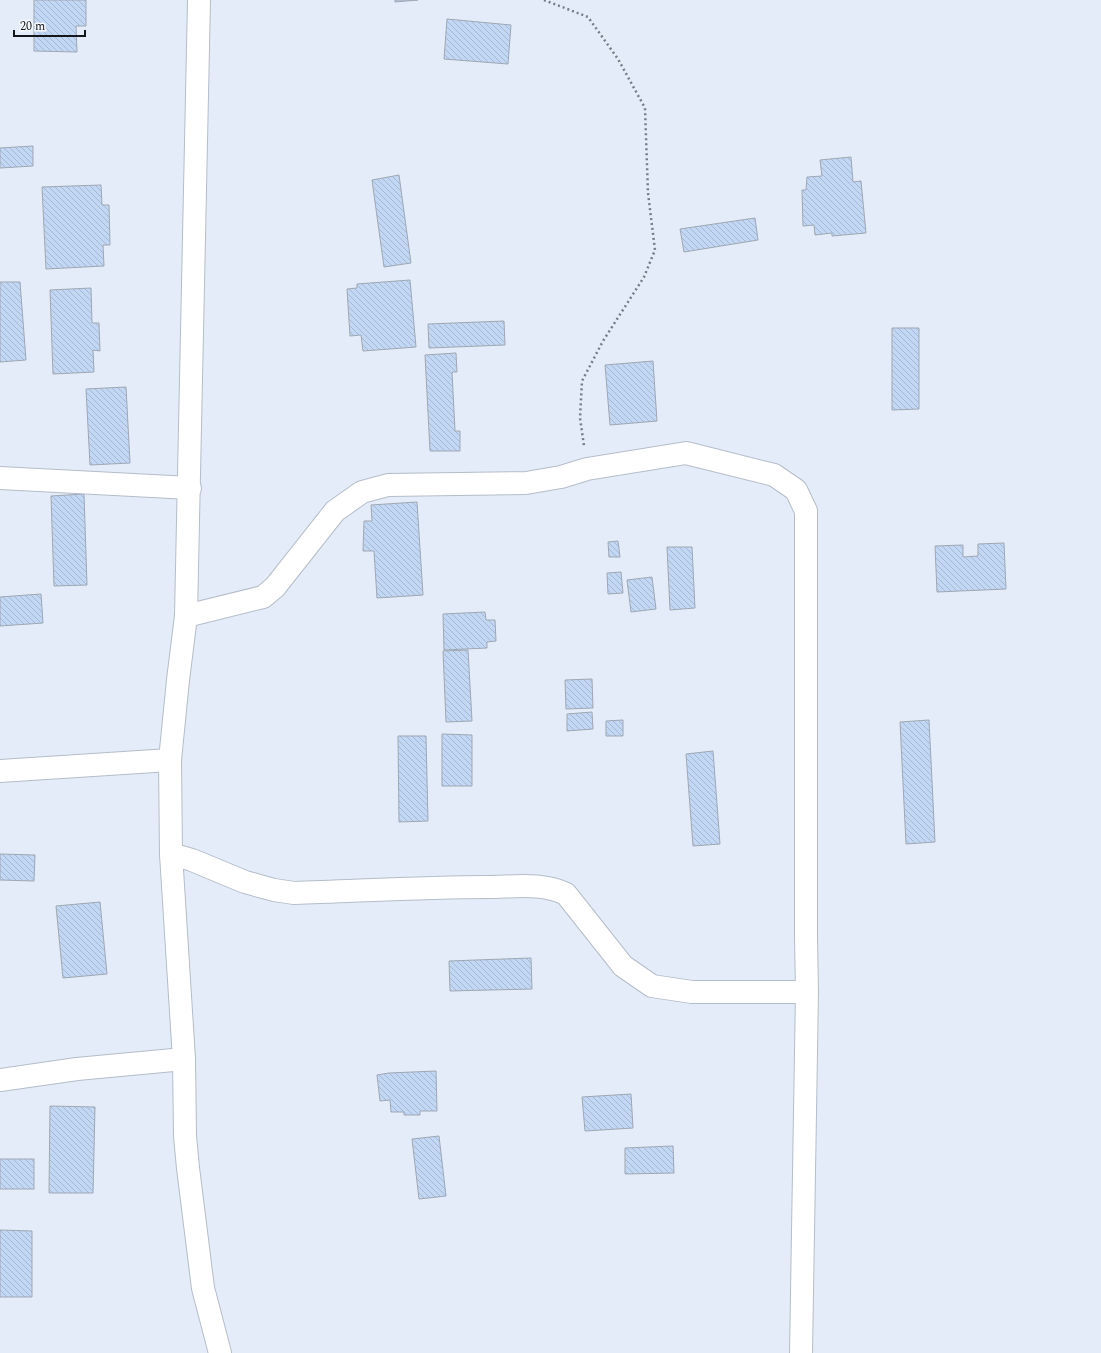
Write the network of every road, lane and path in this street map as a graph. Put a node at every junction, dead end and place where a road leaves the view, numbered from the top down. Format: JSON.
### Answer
{"nodes":[{"id":1,"x":199,"y":0,"type":"edge"},
{"id":2,"x":544,"y":0,"type":"edge"},
{"id":3,"x":588,"y":469,"type":"junction"},
{"id":4,"x":0,"y":478,"type":"edge"},
{"id":5,"x":190,"y":488,"type":"junction"},
{"id":6,"x":186,"y":616,"type":"junction"},
{"id":7,"x":170,"y":760,"type":"junction"},
{"id":8,"x":0,"y":771,"type":"edge"},
{"id":9,"x":171,"y":854,"type":"junction"},
{"id":10,"x":807,"y":992,"type":"junction"},
{"id":11,"x":184,"y":1059,"type":"junction"},
{"id":12,"x":0,"y":1080,"type":"edge"},
{"id":13,"x":220,"y":1353,"type":"edge"},
{"id":14,"x":801,"y":1353,"type":"edge"}],
"edges":[{"from":1,"to":5,"type":"street"},
{"from":2,"to":3,"type":"path"},
{"from":3,"to":6,"type":"street"},
{"from":3,"to":10,"type":"street"},
{"from":4,"to":5,"type":"street"},
{"from":5,"to":6,"type":"street"},
{"from":6,"to":7,"type":"street"},
{"from":7,"to":8,"type":"street"},
{"from":7,"to":9,"type":"street"},
{"from":9,"to":10,"type":"street"},
{"from":9,"to":11,"type":"street"},
{"from":10,"to":14,"type":"street"},
{"from":11,"to":12,"type":"street"},
{"from":11,"to":13,"type":"street"}]}
